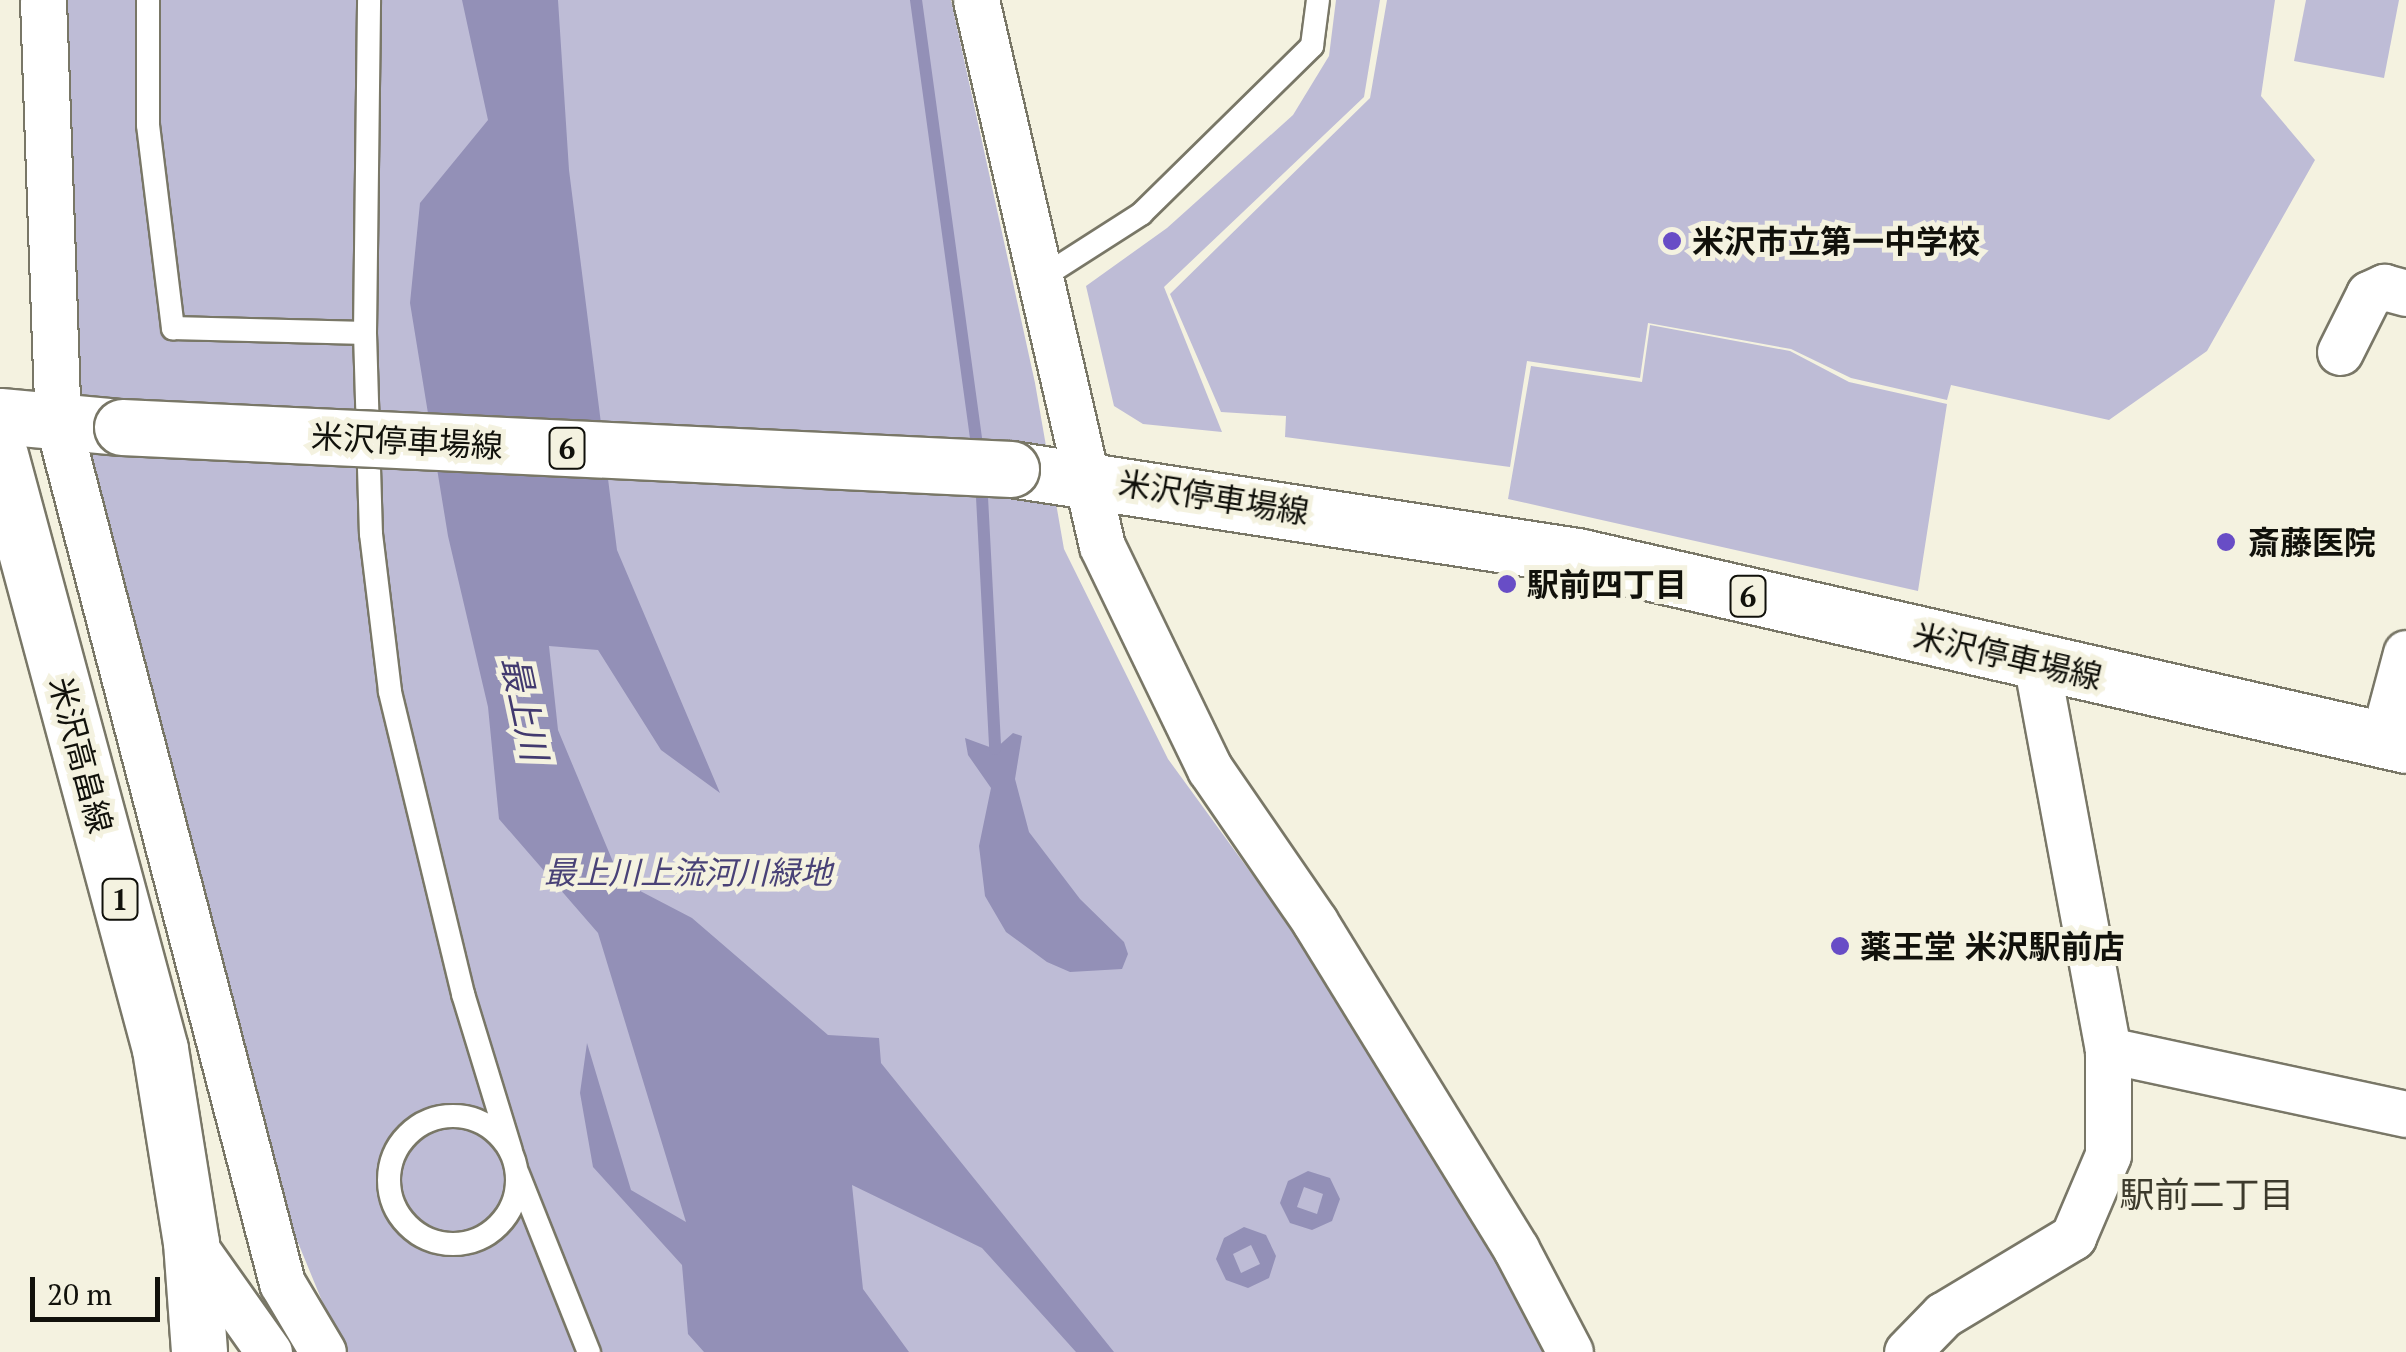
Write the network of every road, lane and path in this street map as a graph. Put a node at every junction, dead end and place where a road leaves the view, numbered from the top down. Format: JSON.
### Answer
{"nodes":[{"id":1,"x":43,"y":0,"type":"edge"},
{"id":2,"x":148,"y":0,"type":"edge"},
{"id":3,"x":369,"y":0,"type":"edge"},
{"id":4,"x":976,"y":0,"type":"edge"},
{"id":5,"x":1318,"y":0,"type":"edge"},
{"id":6,"x":1042,"y":278,"type":"junction"},
{"id":7,"x":2406,"y":294,"type":"edge"},
{"id":8,"x":366,"y":333,"type":"junction"},
{"id":9,"x":2340,"y":352,"type":"dead end"},
{"id":10,"x":0,"y":416,"type":"edge"},
{"id":11,"x":58,"y":423,"type":"junction"},
{"id":12,"x":0,"y":454,"type":"edge"},
{"id":13,"x":1085,"y":475,"type":"junction"},
{"id":14,"x":2406,"y":653,"type":"edge"},
{"id":15,"x":2036,"y":662,"type":"junction"},
{"id":16,"x":2394,"y":742,"type":"edge"},
{"id":17,"x":2108,"y":1050,"type":"junction"},
{"id":18,"x":2406,"y":1114,"type":"edge"},
{"id":19,"x":514,"y":1160,"type":"junction"},
{"id":20,"x":192,"y":1242,"type":"junction"},
{"id":21,"x":198,"y":1352,"type":"edge"},
{"id":22,"x":269,"y":1352,"type":"edge"},
{"id":23,"x":323,"y":1352,"type":"edge"},
{"id":24,"x":589,"y":1352,"type":"edge"},
{"id":25,"x":1570,"y":1352,"type":"edge"},
{"id":26,"x":1907,"y":1352,"type":"edge"}],
"edges":[{"from":1,"to":11,"type":"street"},
{"from":2,"to":8,"type":"lane"},
{"from":3,"to":8,"type":"lane"},
{"from":4,"to":6,"type":"street"},
{"from":5,"to":6,"type":"lane"},
{"from":6,"to":13,"type":"street"},
{"from":7,"to":9,"type":"street"},
{"from":8,"to":19,"type":"lane"},
{"from":10,"to":11,"type":"main road","name":"米沢停車場線","number":"6"},
{"from":11,"to":13,"type":"main road","name":"米沢停車場線","number":"6","bridge":true},
{"from":11,"to":23,"type":"street"},
{"from":12,"to":20,"type":"main road","name":"米沢高畠線","number":"1"},
{"from":13,"to":15,"type":"main road","name":"米沢停車場線","number":"6"},
{"from":13,"to":25,"type":"street"},
{"from":14,"to":16,"type":"street"},
{"from":15,"to":16,"type":"main road","name":"米沢停車場線","number":"6"},
{"from":15,"to":17,"type":"street"},
{"from":17,"to":18,"type":"street"},
{"from":17,"to":26,"type":"street"},
{"from":19,"to":19,"type":"lane"},
{"from":19,"to":24,"type":"lane"},
{"from":20,"to":21,"type":"main road","name":"米沢高畠線","number":"1"},
{"from":20,"to":22,"type":"street"}]}
